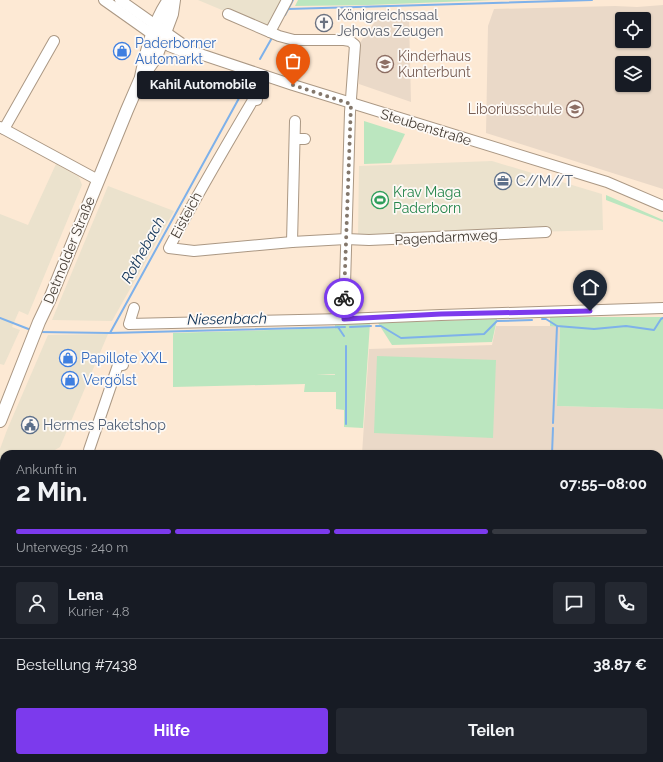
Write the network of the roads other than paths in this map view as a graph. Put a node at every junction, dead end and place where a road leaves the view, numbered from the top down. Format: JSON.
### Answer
{"nodes":[{"id":1,"x":104,"y":0,"type":"edge"},
{"id":2,"x":120,"y":0,"type":"edge"},
{"id":3,"x":169,"y":0,"type":"edge"},
{"id":4,"x":174,"y":0,"type":"edge"},
{"id":5,"x":287,"y":0,"type":"edge"},
{"id":6,"x":228,"y":14,"type":"dead end"},
{"id":7,"x":159,"y":34,"type":"junction"},
{"id":8,"x":274,"y":34,"type":"junction"},
{"id":9,"x":54,"y":41,"type":"dead end"},
{"id":10,"x":257,"y":100,"type":"dead end"},
{"id":11,"x":351,"y":104,"type":"junction"},
{"id":12,"x":295,"y":121,"type":"dead end"},
{"id":13,"x":2,"y":128,"type":"edge"},
{"id":14,"x":98,"y":180,"type":"junction"},
{"id":15,"x":663,"y":206,"type":"edge"},
{"id":16,"x":546,"y":232,"type":"dead end"},
{"id":17,"x":346,"y":239,"type":"junction"},
{"id":18,"x":292,"y":242,"type":"junction"},
{"id":19,"x":134,"y":308,"type":"dead end"},
{"id":20,"x":663,"y":308,"type":"edge"},
{"id":21,"x":344,"y":319,"type":"junction"},
{"id":22,"x":123,"y":365,"type":"dead end"},
{"id":23,"x":0,"y":421,"type":"edge"},
{"id":24,"x":89,"y":450,"type":"dead end"}],
"edges":[{"from":1,"to":7,"type":"street"},
{"from":2,"to":7,"type":"street"},
{"from":3,"to":7,"type":"main road","name":"Detmolder Straße"},
{"from":4,"to":7,"type":"main road","name":"Detmolder Straße"},
{"from":5,"to":8,"type":"street"},
{"from":6,"to":8,"type":"street"},
{"from":7,"to":11,"type":"street","name":"Steubenstraße"},
{"from":7,"to":14,"type":"main road","name":"Detmolder Straße"},
{"from":8,"to":11,"type":"street"},
{"from":9,"to":13,"type":"street"},
{"from":10,"to":18,"type":"street","name":"Eisteich"},
{"from":11,"to":15,"type":"street","name":"Steubenstraße"},
{"from":11,"to":17,"type":"street"},
{"from":12,"to":18,"type":"street"},
{"from":13,"to":14,"type":"street"},
{"from":14,"to":23,"type":"main road","name":"Detmolder Straße"},
{"from":16,"to":17,"type":"street","name":"Pagendarmweg"},
{"from":17,"to":18,"type":"street","name":"Eisteich"},
{"from":17,"to":21,"type":"street"},
{"from":19,"to":21,"type":"street"},
{"from":20,"to":21,"type":"street"},
{"from":22,"to":24,"type":"street"}]}
